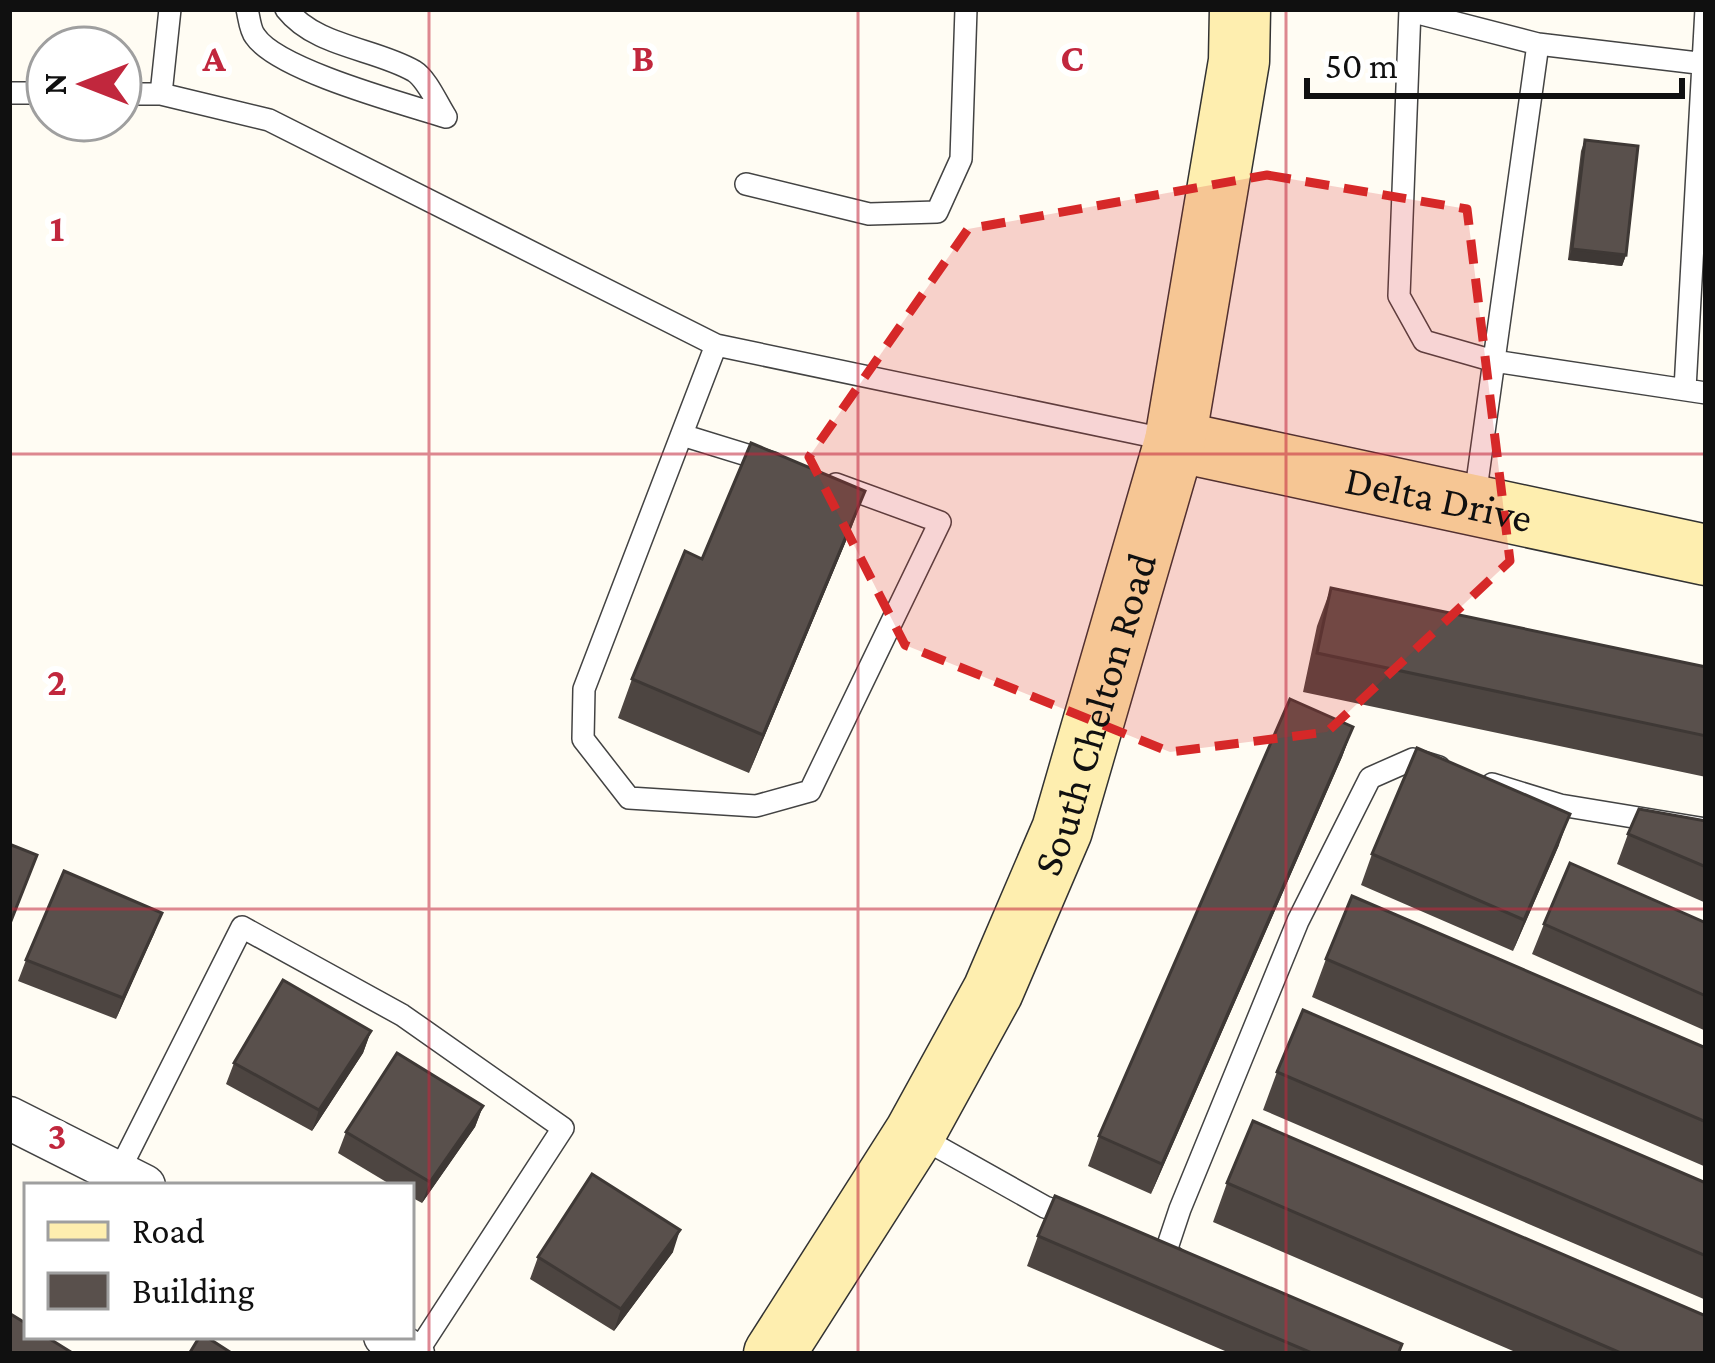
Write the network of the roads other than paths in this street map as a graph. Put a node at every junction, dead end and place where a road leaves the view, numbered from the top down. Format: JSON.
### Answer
{"nodes":[{"id":1,"x":170,"y":9,"type":"edge"},
{"id":2,"x":247,"y":9,"type":"edge"},
{"id":3,"x":286,"y":9,"type":"edge"},
{"id":4,"x":966,"y":9,"type":"edge"},
{"id":5,"x":1240,"y":9,"type":"edge"},
{"id":6,"x":1706,"y":9,"type":"edge"},
{"id":7,"x":1410,"y":10,"type":"edge"},
{"id":8,"x":1538,"y":44,"type":"junction"},
{"id":9,"x":1704,"y":64,"type":"edge"},
{"id":10,"x":144,"y":94,"type":"edge"},
{"id":11,"x":161,"y":94,"type":"junction"},
{"id":12,"x":746,"y":184,"type":"dead end"},
{"id":13,"x":716,"y":345,"type":"junction"},
{"id":14,"x":1494,"y":361,"type":"junction"},
{"id":15,"x":1696,"y":391,"type":"edge"},
{"id":16,"x":682,"y":435,"type":"junction"},
{"id":17,"x":1175,"y":441,"type":"junction"},
{"id":18,"x":1474,"y":505,"type":"junction"},
{"id":19,"x":1706,"y":555,"type":"edge"},
{"id":20,"x":1706,"y":829,"type":"edge"},
{"id":21,"x":9,"y":1118,"type":"edge"},
{"id":22,"x":915,"y":1133,"type":"junction"},
{"id":23,"x":132,"y":1178,"type":"edge"},
{"id":24,"x":1085,"y":1222,"type":"edge"},
{"id":25,"x":1196,"y":1276,"type":"edge"},
{"id":26,"x":415,"y":1354,"type":"edge"},
{"id":27,"x":774,"y":1354,"type":"edge"}],
"edges":[{"from":1,"to":11,"type":"lane"},
{"from":2,"to":3,"type":"lane"},
{"from":4,"to":12,"type":"lane"},
{"from":5,"to":17,"type":"main road","name":"South Chelton Road"},
{"from":6,"to":9,"type":"lane"},
{"from":7,"to":8,"type":"lane"},
{"from":7,"to":14,"type":"lane"},
{"from":8,"to":9,"type":"lane"},
{"from":8,"to":14,"type":"lane"},
{"from":9,"to":15,"type":"lane"},
{"from":10,"to":11,"type":"lane"},
{"from":11,"to":13,"type":"lane"},
{"from":13,"to":16,"type":"lane"},
{"from":13,"to":17,"type":"lane"},
{"from":14,"to":15,"type":"lane"},
{"from":14,"to":18,"type":"lane"},
{"from":16,"to":16,"type":"lane"},
{"from":17,"to":18,"type":"main road","name":"Delta Drive"},
{"from":17,"to":22,"type":"main road","name":"South Chelton Road"},
{"from":18,"to":19,"type":"main road","name":"Delta Drive"},
{"from":20,"to":25,"type":"lane"},
{"from":21,"to":23,"type":"street"},
{"from":22,"to":24,"type":"lane"},
{"from":22,"to":27,"type":"main road","name":"South Chelton Road"},
{"from":23,"to":26,"type":"lane"}]}
